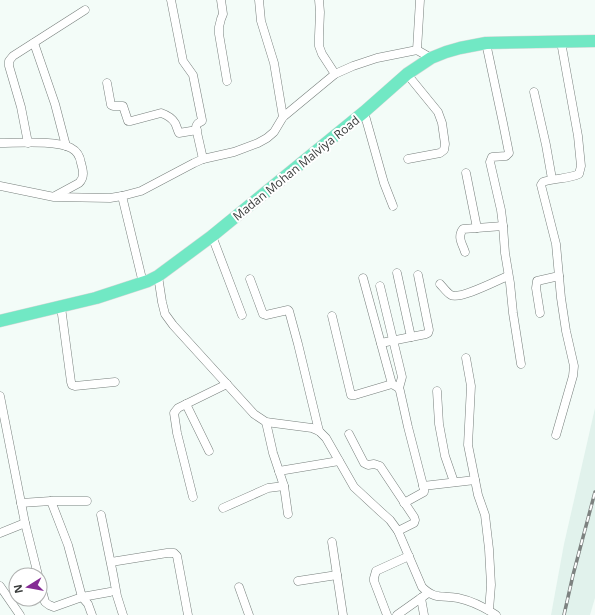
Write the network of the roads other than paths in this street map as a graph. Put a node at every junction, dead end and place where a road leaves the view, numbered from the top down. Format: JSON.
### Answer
{"nodes":[{"id":1,"x":171,"y":0,"type":"edge"},
{"id":2,"x":221,"y":0,"type":"edge"},
{"id":3,"x":259,"y":0,"type":"edge"},
{"id":4,"x":319,"y":0,"type":"edge"},
{"id":5,"x":420,"y":0,"type":"edge"},
{"id":6,"x":85,"y":10,"type":"dead end"},
{"id":7,"x":595,"y":41,"type":"edge"},
{"id":8,"x":561,"y":42,"type":"junction"},
{"id":9,"x":34,"y":43,"type":"junction"},
{"id":10,"x":486,"y":43,"type":"junction"},
{"id":11,"x":417,"y":50,"type":"junction"},
{"id":12,"x":431,"y":58,"type":"junction"},
{"id":13,"x":335,"y":74,"type":"junction"},
{"id":14,"x":407,"y":74,"type":"junction"},
{"id":15,"x":227,"y":81,"type":"dead end"},
{"id":16,"x":107,"y":83,"type":"dead end"},
{"id":17,"x":534,"y":92,"type":"dead end"},
{"id":18,"x":364,"y":112,"type":"junction"},
{"id":19,"x":283,"y":117,"type":"junction"},
{"id":20,"x":197,"y":130,"type":"junction"},
{"id":21,"x":0,"y":143,"type":"edge"},
{"id":22,"x":28,"y":143,"type":"junction"},
{"id":23,"x":66,"y":146,"type":"junction"},
{"id":24,"x":203,"y":159,"type":"junction"},
{"id":25,"x":408,"y":159,"type":"dead end"},
{"id":26,"x":466,"y":173,"type":"dead end"},
{"id":27,"x":552,"y":179,"type":"junction"},
{"id":28,"x":0,"y":186,"type":"edge"},
{"id":29,"x":122,"y":196,"type":"junction"},
{"id":30,"x":54,"y":197,"type":"junction"},
{"id":31,"x":392,"y":206,"type":"dead end"},
{"id":32,"x":503,"y":226,"type":"junction"},
{"id":33,"x":477,"y":228,"type":"junction"},
{"id":34,"x":212,"y":236,"type":"junction"},
{"id":35,"x":465,"y":252,"type":"dead end"},
{"id":36,"x":397,"y":274,"type":"dead end"},
{"id":37,"x":418,"y":274,"type":"dead end"},
{"id":38,"x":158,"y":276,"type":"junction"},
{"id":39,"x":508,"y":276,"type":"junction"},
{"id":40,"x":559,"y":276,"type":"junction"},
{"id":41,"x":362,"y":278,"type":"dead end"},
{"id":42,"x":250,"y":279,"type":"dead end"},
{"id":43,"x":143,"y":283,"type":"junction"},
{"id":44,"x":440,"y":284,"type":"dead end"},
{"id":45,"x":380,"y":286,"type":"dead end"},
{"id":46,"x":61,"y":307,"type":"junction"},
{"id":47,"x":540,"y":313,"type":"dead end"},
{"id":48,"x":242,"y":315,"type":"dead end"},
{"id":49,"x":332,"y":316,"type":"dead end"},
{"id":50,"x":0,"y":321,"type":"edge"},
{"id":51,"x":412,"y":337,"type":"junction"},
{"id":52,"x":393,"y":340,"type":"junction"},
{"id":53,"x":381,"y":343,"type":"junction"},
{"id":54,"x":466,"y":358,"type":"dead end"},
{"id":55,"x":521,"y":364,"type":"dead end"},
{"id":56,"x":115,"y":382,"type":"dead end"},
{"id":57,"x":226,"y":384,"type":"junction"},
{"id":58,"x":395,"y":386,"type":"junction"},
{"id":59,"x":437,"y":391,"type":"dead end"},
{"id":60,"x":0,"y":396,"type":"edge"},
{"id":61,"x":186,"y":404,"type":"junction"},
{"id":62,"x":266,"y":422,"type":"junction"},
{"id":63,"x":319,"y":431,"type":"junction"},
{"id":64,"x":350,"y":434,"type":"dead end"},
{"id":65,"x":556,"y":435,"type":"dead end"},
{"id":66,"x":8,"y":438,"type":"junction"},
{"id":67,"x":0,"y":441,"type":"edge"},
{"id":68,"x":209,"y":451,"type":"dead end"},
{"id":69,"x":339,"y":461,"type":"junction"},
{"id":70,"x":279,"y":471,"type":"junction"},
{"id":71,"x":475,"y":480,"type":"junction"},
{"id":72,"x":454,"y":482,"type":"junction"},
{"id":73,"x":284,"y":486,"type":"junction"},
{"id":74,"x":423,"y":486,"type":"junction"},
{"id":75,"x":193,"y":497,"type":"dead end"},
{"id":76,"x":87,"y":500,"type":"dead end"},
{"id":77,"x":51,"y":501,"type":"junction"},
{"id":78,"x":22,"y":503,"type":"junction"},
{"id":79,"x":404,"y":503,"type":"junction"},
{"id":80,"x":223,"y":508,"type":"dead end"},
{"id":81,"x":288,"y":514,"type":"dead end"},
{"id":82,"x":101,"y":515,"type":"dead end"},
{"id":83,"x":25,"y":523,"type":"junction"},
{"id":84,"x":398,"y":531,"type":"junction"},
{"id":85,"x":0,"y":533,"type":"edge"},
{"id":86,"x":332,"y":542,"type":"dead end"},
{"id":87,"x":409,"y":556,"type":"junction"},
{"id":88,"x":111,"y":562,"type":"junction"},
{"id":89,"x":36,"y":567,"type":"edge"},
{"id":90,"x":337,"y":575,"type":"junction"},
{"id":91,"x":298,"y":581,"type":"dead end"},
{"id":92,"x":0,"y":586,"type":"edge"},
{"id":93,"x":239,"y":587,"type":"dead end"},
{"id":94,"x":110,"y":592,"type":"dead end"},
{"id":95,"x":424,"y":596,"type":"junction"},
{"id":96,"x":82,"y":597,"type":"junction"},
{"id":97,"x":48,"y":604,"type":"edge"},
{"id":98,"x":492,"y":613,"type":"edge"},
{"id":99,"x":20,"y":615,"type":"edge"},
{"id":100,"x":92,"y":615,"type":"edge"},
{"id":101,"x":123,"y":615,"type":"edge"},
{"id":102,"x":188,"y":615,"type":"edge"},
{"id":103,"x":249,"y":615,"type":"edge"},
{"id":104,"x":343,"y":615,"type":"edge"},
{"id":105,"x":387,"y":615,"type":"edge"},
{"id":106,"x":397,"y":615,"type":"edge"},
{"id":107,"x":424,"y":615,"type":"edge"}],
"edges":[{"from":1,"to":20,"type":"street"},
{"from":2,"to":15,"type":"street"},
{"from":3,"to":19,"type":"street"},
{"from":4,"to":13,"type":"street"},
{"from":5,"to":11,"type":"street"},
{"from":6,"to":9,"type":"street"},
{"from":7,"to":8,"type":"highway","name":"Madan Mohan Malviya Road"},
{"from":8,"to":10,"type":"highway","name":"Madan Mohan Malviya Road"},
{"from":8,"to":27,"type":"street"},
{"from":9,"to":22,"type":"street"},
{"from":9,"to":23,"type":"street"},
{"from":10,"to":12,"type":"highway","name":"Madan Mohan Malviya Road"},
{"from":10,"to":32,"type":"street"},
{"from":11,"to":12,"type":"street"},
{"from":11,"to":13,"type":"street"},
{"from":12,"to":14,"type":"highway","name":"Madan Mohan Malviya Road"},
{"from":13,"to":19,"type":"street"},
{"from":14,"to":18,"type":"highway","name":"Madan Mohan Malviya Road"},
{"from":14,"to":25,"type":"street"},
{"from":16,"to":20,"type":"street"},
{"from":17,"to":27,"type":"street"},
{"from":18,"to":31,"type":"street"},
{"from":18,"to":34,"type":"highway","name":"Madan Mohan Malviya Road"},
{"from":19,"to":24,"type":"street"},
{"from":20,"to":24,"type":"street"},
{"from":21,"to":22,"type":"street"},
{"from":22,"to":23,"type":"street"},
{"from":23,"to":30,"type":"street"},
{"from":24,"to":29,"type":"street"},
{"from":26,"to":33,"type":"street"},
{"from":27,"to":40,"type":"street"},
{"from":28,"to":30,"type":"street"},
{"from":29,"to":30,"type":"street"},
{"from":29,"to":43,"type":"street"},
{"from":32,"to":33,"type":"street"},
{"from":32,"to":39,"type":"street"},
{"from":33,"to":35,"type":"street"},
{"from":34,"to":38,"type":"highway","name":"Madan Mohan Malviya Road"},
{"from":34,"to":48,"type":"street"},
{"from":36,"to":51,"type":"street"},
{"from":37,"to":51,"type":"street"},
{"from":38,"to":43,"type":"highway","name":"Madan Mohan Malviya Road"},
{"from":38,"to":57,"type":"street"},
{"from":39,"to":44,"type":"street"},
{"from":39,"to":55,"type":"street"},
{"from":40,"to":47,"type":"street"},
{"from":40,"to":65,"type":"street"},
{"from":41,"to":53,"type":"street"},
{"from":42,"to":63,"type":"street"},
{"from":43,"to":46,"type":"highway","name":"Madan Mohan Malviya Road"},
{"from":45,"to":52,"type":"street"},
{"from":46,"to":50,"type":"highway","name":"Madan Mohan Malviya Road"},
{"from":46,"to":56,"type":"street"},
{"from":49,"to":58,"type":"street"},
{"from":51,"to":52,"type":"street"},
{"from":52,"to":53,"type":"street"},
{"from":52,"to":58,"type":"street"},
{"from":53,"to":58,"type":"street"},
{"from":54,"to":71,"type":"street"},
{"from":57,"to":61,"type":"street"},
{"from":57,"to":62,"type":"street"},
{"from":58,"to":74,"type":"street"},
{"from":59,"to":72,"type":"street"},
{"from":60,"to":66,"type":"street"},
{"from":61,"to":68,"type":"street"},
{"from":61,"to":75,"type":"street"},
{"from":62,"to":63,"type":"street"},
{"from":62,"to":70,"type":"street"},
{"from":63,"to":69,"type":"street"},
{"from":64,"to":79,"type":"street"},
{"from":66,"to":67,"type":"street"},
{"from":66,"to":78,"type":"street"},
{"from":69,"to":70,"type":"street"},
{"from":69,"to":84,"type":"street"},
{"from":70,"to":73,"type":"street"},
{"from":71,"to":72,"type":"street"},
{"from":71,"to":98,"type":"street"},
{"from":72,"to":74,"type":"street"},
{"from":73,"to":80,"type":"street"},
{"from":73,"to":81,"type":"street"},
{"from":74,"to":79,"type":"street"},
{"from":76,"to":77,"type":"street"},
{"from":77,"to":78,"type":"street"},
{"from":77,"to":96,"type":"street"},
{"from":78,"to":83,"type":"street"},
{"from":79,"to":84,"type":"street"},
{"from":82,"to":88,"type":"street"},
{"from":83,"to":85,"type":"street"},
{"from":83,"to":89,"type":"street"},
{"from":84,"to":87,"type":"street"},
{"from":86,"to":90,"type":"street"},
{"from":87,"to":95,"type":"street"},
{"from":87,"to":105,"type":"street"},
{"from":88,"to":101,"type":"street"},
{"from":88,"to":102,"type":"street"},
{"from":90,"to":91,"type":"street"},
{"from":90,"to":104,"type":"street"},
{"from":92,"to":99,"type":"street"},
{"from":93,"to":103,"type":"street"},
{"from":94,"to":96,"type":"street"},
{"from":95,"to":98,"type":"street"},
{"from":95,"to":106,"type":"street"},
{"from":95,"to":107,"type":"street"},
{"from":96,"to":97,"type":"street"},
{"from":96,"to":100,"type":"street"}]}
